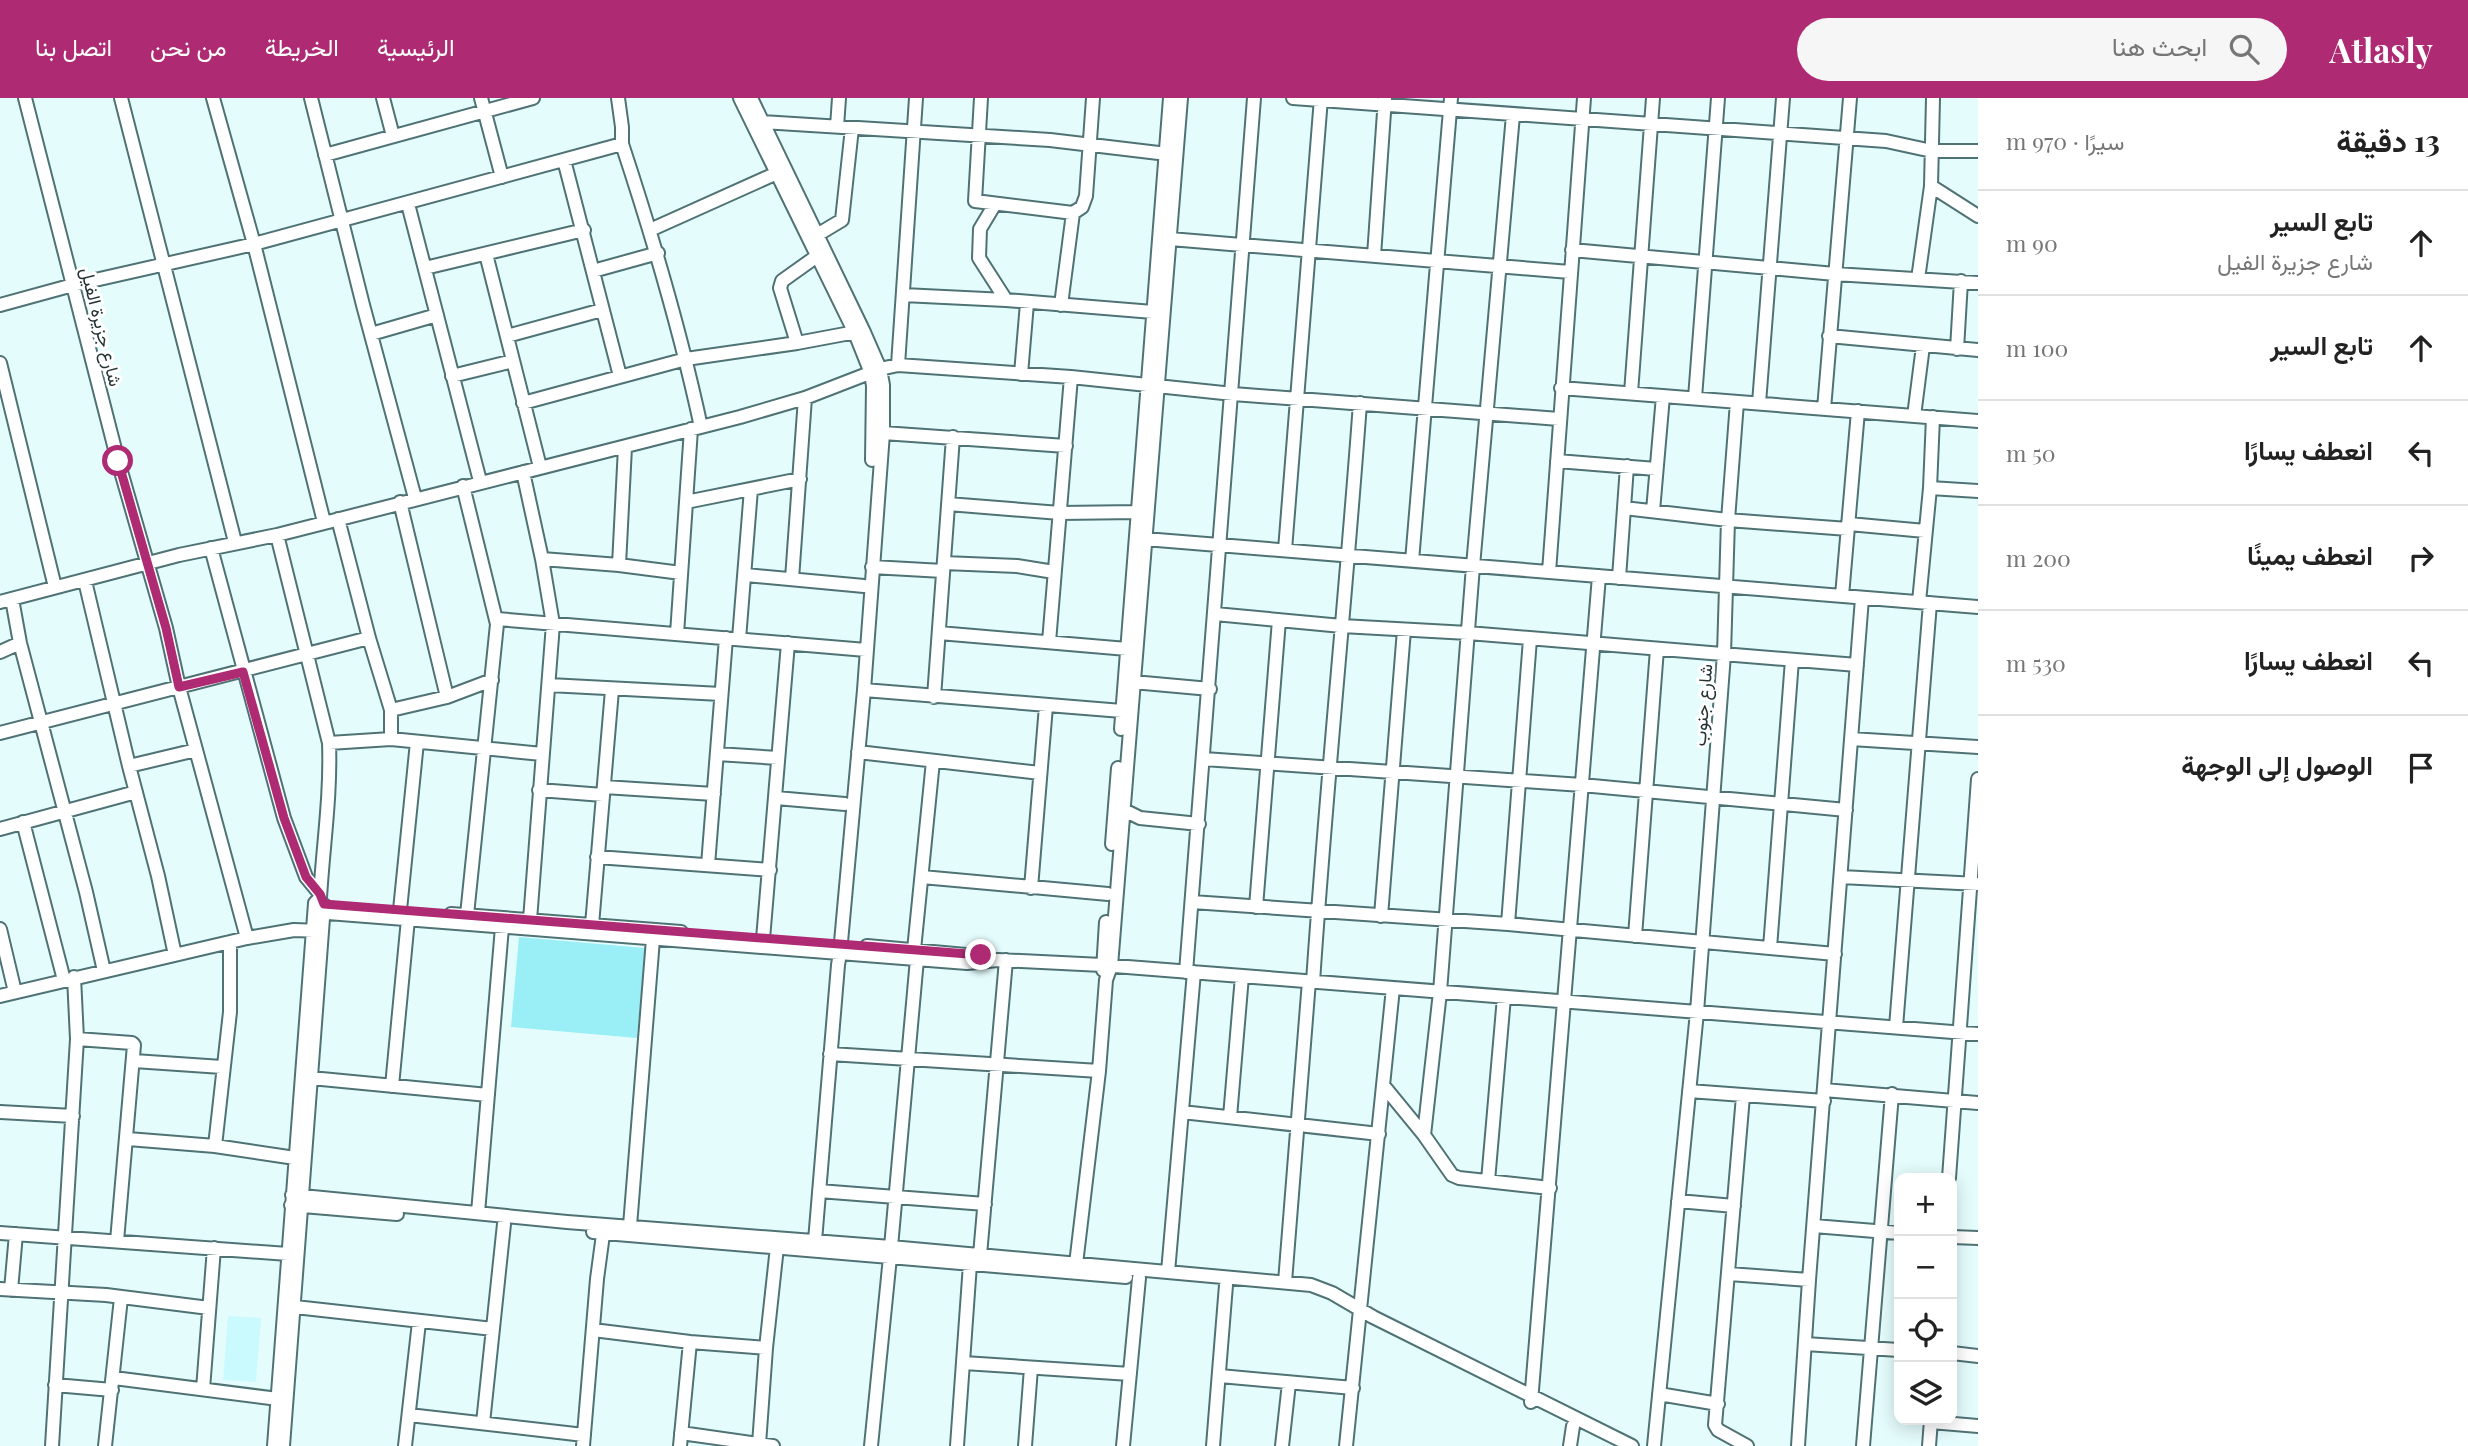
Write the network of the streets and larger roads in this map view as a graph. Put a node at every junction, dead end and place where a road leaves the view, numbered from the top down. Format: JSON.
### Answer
{"nodes":[{"id":1,"x":25,"y":98,"type":"edge"},
{"id":2,"x":121,"y":98,"type":"edge"},
{"id":3,"x":213,"y":98,"type":"edge"},
{"id":4,"x":311,"y":98,"type":"edge"},
{"id":5,"x":383,"y":98,"type":"edge"},
{"id":6,"x":533,"y":98,"type":"edge"},
{"id":7,"x":618,"y":98,"type":"edge"},
{"id":8,"x":740,"y":98,"type":"edge"},
{"id":9,"x":751,"y":98,"type":"edge"},
{"id":10,"x":839,"y":98,"type":"edge"},
{"id":11,"x":916,"y":98,"type":"edge"},
{"id":12,"x":981,"y":98,"type":"edge"},
{"id":13,"x":1093,"y":98,"type":"edge"},
{"id":14,"x":1170,"y":98,"type":"edge"},
{"id":15,"x":1181,"y":98,"type":"edge"},
{"id":16,"x":1254,"y":98,"type":"edge"},
{"id":17,"x":1293,"y":98,"type":"edge"},
{"id":18,"x":1584,"y":98,"type":"edge"},
{"id":19,"x":1653,"y":98,"type":"edge"},
{"id":20,"x":1718,"y":98,"type":"edge"},
{"id":21,"x":1783,"y":98,"type":"edge"},
{"id":22,"x":1850,"y":98,"type":"edge"},
{"id":23,"x":1933,"y":98,"type":"edge"},
{"id":24,"x":1321,"y":99,"type":"edge"},
{"id":25,"x":1385,"y":101,"type":"edge"},
{"id":26,"x":483,"y":104,"type":"edge"},
{"id":27,"x":1450,"y":104,"type":"edge"},
{"id":28,"x":1513,"y":115,"type":"junction"},
{"id":29,"x":1582,"y":120,"type":"junction"},
{"id":30,"x":762,"y":121,"type":"junction"},
{"id":31,"x":1651,"y":125,"type":"junction"},
{"id":32,"x":837,"y":127,"type":"junction"},
{"id":33,"x":852,"y":128,"type":"junction"},
{"id":34,"x":1715,"y":129,"type":"junction"},
{"id":35,"x":915,"y":132,"type":"junction"},
{"id":36,"x":1780,"y":134,"type":"junction"},
{"id":37,"x":393,"y":136,"type":"junction"},
{"id":38,"x":979,"y":136,"type":"junction"},
{"id":39,"x":1846,"y":139,"type":"junction"},
{"id":40,"x":622,"y":144,"type":"junction"},
{"id":41,"x":1089,"y":144,"type":"junction"},
{"id":42,"x":1932,"y":151,"type":"junction"},
{"id":43,"x":1978,"y":151,"type":"edge"},
{"id":44,"x":1167,"y":154,"type":"junction"},
{"id":45,"x":325,"y":155,"type":"junction"},
{"id":46,"x":564,"y":160,"type":"junction"},
{"id":47,"x":777,"y":173,"type":"junction"},
{"id":48,"x":502,"y":177,"type":"junction"},
{"id":49,"x":1931,"y":186,"type":"junction"},
{"id":50,"x":408,"y":204,"type":"junction"},
{"id":51,"x":995,"y":204,"type":"junction"},
{"id":52,"x":1073,"y":214,"type":"junction"},
{"id":53,"x":1978,"y":216,"type":"edge"},
{"id":54,"x":341,"y":220,"type":"junction"},
{"id":55,"x":584,"y":230,"type":"junction"},
{"id":56,"x":650,"y":230,"type":"junction"},
{"id":57,"x":817,"y":235,"type":"junction"},
{"id":58,"x":1170,"y":239,"type":"junction"},
{"id":59,"x":254,"y":244,"type":"junction"},
{"id":60,"x":1243,"y":245,"type":"junction"},
{"id":61,"x":1572,"y":250,"type":"junction"},
{"id":62,"x":1310,"y":251,"type":"junction"},
{"id":63,"x":658,"y":253,"type":"junction"},
{"id":64,"x":486,"y":254,"type":"junction"},
{"id":65,"x":817,"y":256,"type":"junction"},
{"id":66,"x":1374,"y":256,"type":"junction"},
{"id":67,"x":1641,"y":257,"type":"junction"},
{"id":68,"x":1437,"y":262,"type":"junction"},
{"id":69,"x":1706,"y":262,"type":"junction"},
{"id":70,"x":165,"y":265,"type":"junction"},
{"id":71,"x":1500,"y":267,"type":"junction"},
{"id":72,"x":425,"y":268,"type":"junction"},
{"id":73,"x":1769,"y":268,"type":"junction"},
{"id":74,"x":593,"y":271,"type":"junction"},
{"id":75,"x":1570,"y":272,"type":"junction"},
{"id":76,"x":1835,"y":274,"type":"junction"},
{"id":77,"x":1918,"y":279,"type":"junction"},
{"id":78,"x":1961,"y":281,"type":"junction"},
{"id":79,"x":1978,"y":283,"type":"edge"},
{"id":80,"x":73,"y":285,"type":"junction"},
{"id":81,"x":903,"y":295,"type":"junction"},
{"id":82,"x":1006,"y":300,"type":"junction"},
{"id":83,"x":1027,"y":303,"type":"junction"},
{"id":84,"x":0,"y":305,"type":"edge"},
{"id":85,"x":1061,"y":305,"type":"junction"},
{"id":86,"x":602,"y":310,"type":"junction"},
{"id":87,"x":1153,"y":312,"type":"junction"},
{"id":88,"x":437,"y":316,"type":"junction"},
{"id":89,"x":859,"y":332,"type":"junction"},
{"id":90,"x":371,"y":334,"type":"junction"},
{"id":91,"x":507,"y":336,"type":"junction"},
{"id":92,"x":1829,"y":336,"type":"junction"},
{"id":93,"x":797,"y":343,"type":"junction"},
{"id":94,"x":1923,"y":346,"type":"junction"},
{"id":95,"x":1957,"y":349,"type":"junction"},
{"id":96,"x":1978,"y":350,"type":"edge"},
{"id":97,"x":687,"y":359,"type":"junction"},
{"id":98,"x":513,"y":361,"type":"junction"},
{"id":99,"x":0,"y":363,"type":"edge"},
{"id":100,"x":898,"y":365,"type":"junction"},
{"id":101,"x":876,"y":371,"type":"junction"},
{"id":102,"x":1021,"y":374,"type":"junction"},
{"id":103,"x":452,"y":376,"type":"junction"},
{"id":104,"x":620,"y":376,"type":"junction"},
{"id":105,"x":1071,"y":377,"type":"junction"},
{"id":106,"x":1152,"y":385,"type":"junction"},
{"id":107,"x":1561,"y":388,"type":"junction"},
{"id":108,"x":1631,"y":393,"type":"junction"},
{"id":109,"x":1233,"y":394,"type":"junction"},
{"id":110,"x":1663,"y":396,"type":"junction"},
{"id":111,"x":805,"y":398,"type":"junction"},
{"id":112,"x":1297,"y":398,"type":"junction"},
{"id":113,"x":1695,"y":398,"type":"junction"},
{"id":114,"x":1737,"y":402,"type":"junction"},
{"id":115,"x":523,"y":403,"type":"junction"},
{"id":116,"x":1360,"y":403,"type":"junction"},
{"id":117,"x":1759,"y":403,"type":"junction"},
{"id":118,"x":1824,"y":408,"type":"junction"},
{"id":119,"x":1425,"y":409,"type":"junction"},
{"id":120,"x":1857,"y":411,"type":"junction"},
{"id":121,"x":1486,"y":414,"type":"junction"},
{"id":122,"x":1914,"y":416,"type":"junction"},
{"id":123,"x":1933,"y":417,"type":"junction"},
{"id":124,"x":1559,"y":419,"type":"junction"},
{"id":125,"x":1978,"y":421,"type":"edge"},
{"id":126,"x":696,"y":428,"type":"junction"},
{"id":127,"x":883,"y":433,"type":"junction"},
{"id":128,"x":953,"y":437,"type":"junction"},
{"id":129,"x":1066,"y":446,"type":"junction"},
{"id":130,"x":625,"y":447,"type":"junction"},
{"id":131,"x":1557,"y":461,"type":"junction"},
{"id":132,"x":1626,"y":466,"type":"junction"},
{"id":133,"x":540,"y":467,"type":"junction"},
{"id":134,"x":1656,"y":469,"type":"junction"},
{"id":135,"x":523,"y":472,"type":"junction"},
{"id":136,"x":800,"y":479,"type":"junction"},
{"id":137,"x":480,"y":481,"type":"junction"},
{"id":138,"x":463,"y":486,"type":"junction"},
{"id":139,"x":1930,"y":488,"type":"junction"},
{"id":140,"x":751,"y":489,"type":"junction"},
{"id":141,"x":1978,"y":491,"type":"edge"},
{"id":142,"x":415,"y":498,"type":"junction"},
{"id":143,"x":401,"y":502,"type":"junction"},
{"id":144,"x":686,"y":502,"type":"junction"},
{"id":145,"x":948,"y":504,"type":"junction"},
{"id":146,"x":1624,"y":508,"type":"junction"},
{"id":147,"x":1653,"y":511,"type":"junction"},
{"id":148,"x":1137,"y":512,"type":"junction"},
{"id":149,"x":1060,"y":513,"type":"junction"},
{"id":150,"x":338,"y":519,"type":"junction"},
{"id":151,"x":1728,"y":520,"type":"junction"},
{"id":152,"x":324,"y":522,"type":"junction"},
{"id":153,"x":1849,"y":526,"type":"junction"},
{"id":154,"x":1925,"y":531,"type":"junction"},
{"id":155,"x":277,"y":535,"type":"junction"},
{"id":156,"x":1144,"y":539,"type":"junction"},
{"id":157,"x":235,"y":542,"type":"junction"},
{"id":158,"x":1220,"y":545,"type":"junction"},
{"id":159,"x":211,"y":548,"type":"junction"},
{"id":160,"x":1285,"y":550,"type":"junction"},
{"id":161,"x":1349,"y":556,"type":"junction"},
{"id":162,"x":542,"y":559,"type":"junction"},
{"id":163,"x":1412,"y":561,"type":"junction"},
{"id":164,"x":146,"y":564,"type":"junction"},
{"id":165,"x":619,"y":565,"type":"junction"},
{"id":166,"x":1473,"y":566,"type":"junction"},
{"id":167,"x":872,"y":567,"type":"junction"},
{"id":168,"x":943,"y":567,"type":"junction"},
{"id":169,"x":1054,"y":572,"type":"junction"},
{"id":170,"x":1549,"y":572,"type":"junction"},
{"id":171,"x":681,"y":573,"type":"junction"},
{"id":172,"x":746,"y":575,"type":"junction"},
{"id":173,"x":1599,"y":576,"type":"junction"},
{"id":174,"x":1619,"y":578,"type":"junction"},
{"id":175,"x":792,"y":579,"type":"junction"},
{"id":176,"x":85,"y":580,"type":"junction"},
{"id":177,"x":864,"y":586,"type":"junction"},
{"id":178,"x":55,"y":587,"type":"junction"},
{"id":179,"x":1726,"y":587,"type":"junction"},
{"id":180,"x":1842,"y":596,"type":"junction"},
{"id":181,"x":1862,"y":598,"type":"junction"},
{"id":182,"x":6,"y":600,"type":"edge"},
{"id":183,"x":1924,"y":603,"type":"junction"},
{"id":184,"x":1978,"y":607,"type":"edge"},
{"id":185,"x":1215,"y":614,"type":"junction"},
{"id":186,"x":497,"y":619,"type":"junction"},
{"id":187,"x":1279,"y":620,"type":"junction"},
{"id":188,"x":553,"y":624,"type":"junction"},
{"id":189,"x":1342,"y":626,"type":"junction"},
{"id":190,"x":1404,"y":630,"type":"junction"},
{"id":191,"x":939,"y":633,"type":"junction"},
{"id":192,"x":1468,"y":633,"type":"junction"},
{"id":193,"x":677,"y":634,"type":"junction"},
{"id":194,"x":369,"y":638,"type":"junction"},
{"id":195,"x":733,"y":638,"type":"junction"},
{"id":196,"x":1530,"y":639,"type":"junction"},
{"id":197,"x":1049,"y":642,"type":"junction"},
{"id":198,"x":20,"y":643,"type":"junction"},
{"id":199,"x":788,"y":643,"type":"junction"},
{"id":200,"x":1593,"y":645,"type":"junction"},
{"id":201,"x":1127,"y":649,"type":"junction"},
{"id":202,"x":1657,"y":649,"type":"junction"},
{"id":203,"x":863,"y":650,"type":"junction"},
{"id":204,"x":0,"y":652,"type":"edge"},
{"id":205,"x":1724,"y":654,"type":"junction"},
{"id":206,"x":307,"y":655,"type":"junction"},
{"id":207,"x":1792,"y":660,"type":"junction"},
{"id":208,"x":1857,"y":665,"type":"junction"},
{"id":209,"x":243,"y":672,"type":"junction"},
{"id":210,"x":492,"y":680,"type":"junction"},
{"id":211,"x":1133,"y":682,"type":"junction"},
{"id":212,"x":549,"y":685,"type":"junction"},
{"id":213,"x":179,"y":687,"type":"junction"},
{"id":214,"x":1210,"y":689,"type":"junction"},
{"id":215,"x":612,"y":690,"type":"junction"},
{"id":216,"x":864,"y":690,"type":"junction"},
{"id":217,"x":721,"y":694,"type":"junction"},
{"id":218,"x":934,"y":697,"type":"junction"},
{"id":219,"x":447,"y":698,"type":"junction"},
{"id":220,"x":114,"y":705,"type":"junction"},
{"id":221,"x":1046,"y":706,"type":"junction"},
{"id":222,"x":391,"y":710,"type":"junction"},
{"id":223,"x":1122,"y":711,"type":"junction"},
{"id":224,"x":40,"y":723,"type":"junction"},
{"id":225,"x":1126,"y":727,"type":"junction"},
{"id":226,"x":0,"y":733,"type":"edge"},
{"id":227,"x":1851,"y":739,"type":"junction"},
{"id":228,"x":391,"y":740,"type":"junction"},
{"id":229,"x":417,"y":742,"type":"junction"},
{"id":230,"x":1919,"y":743,"type":"junction"},
{"id":231,"x":329,"y":744,"type":"junction"},
{"id":232,"x":1978,"y":747,"type":"edge"},
{"id":233,"x":485,"y":748,"type":"junction"},
{"id":234,"x":196,"y":750,"type":"junction"},
{"id":235,"x":858,"y":751,"type":"junction"},
{"id":236,"x":542,"y":754,"type":"junction"},
{"id":237,"x":717,"y":754,"type":"junction"},
{"id":238,"x":778,"y":758,"type":"junction"},
{"id":239,"x":1204,"y":759,"type":"junction"},
{"id":240,"x":933,"y":761,"type":"junction"},
{"id":241,"x":1266,"y":763,"type":"junction"},
{"id":242,"x":129,"y":766,"type":"junction"},
{"id":243,"x":1329,"y":766,"type":"junction"},
{"id":244,"x":1392,"y":772,"type":"junction"},
{"id":245,"x":1040,"y":773,"type":"junction"},
{"id":246,"x":1457,"y":777,"type":"junction"},
{"id":247,"x":1978,"y":779,"type":"edge"},
{"id":248,"x":1519,"y":781,"type":"junction"},
{"id":249,"x":1582,"y":785,"type":"junction"},
{"id":250,"x":539,"y":790,"type":"junction"},
{"id":251,"x":603,"y":791,"type":"junction"},
{"id":252,"x":136,"y":792,"type":"junction"},
{"id":253,"x":1646,"y":793,"type":"junction"},
{"id":254,"x":714,"y":794,"type":"junction"},
{"id":255,"x":776,"y":797,"type":"junction"},
{"id":256,"x":1713,"y":798,"type":"junction"},
{"id":257,"x":845,"y":804,"type":"junction"},
{"id":258,"x":1781,"y":804,"type":"junction"},
{"id":259,"x":65,"y":810,"type":"junction"},
{"id":260,"x":1124,"y":810,"type":"junction"},
{"id":261,"x":1846,"y":810,"type":"junction"},
{"id":262,"x":23,"y":822,"type":"junction"},
{"id":263,"x":1199,"y":824,"type":"junction"},
{"id":264,"x":0,"y":829,"type":"edge"},
{"id":265,"x":597,"y":857,"type":"junction"},
{"id":266,"x":708,"y":865,"type":"junction"},
{"id":267,"x":770,"y":870,"type":"junction"},
{"id":268,"x":922,"y":877,"type":"junction"},
{"id":269,"x":1841,"y":877,"type":"junction"},
{"id":270,"x":1113,"y":879,"type":"junction"},
{"id":271,"x":1908,"y":881,"type":"junction"},
{"id":272,"x":1974,"y":884,"type":"edge"},
{"id":273,"x":1031,"y":888,"type":"junction"},
{"id":274,"x":1108,"y":894,"type":"junction"},
{"id":275,"x":1192,"y":902,"type":"junction"},
{"id":276,"x":320,"y":904,"type":"junction"},
{"id":277,"x":1256,"y":907,"type":"junction"},
{"id":278,"x":1318,"y":911,"type":"junction"},
{"id":279,"x":404,"y":915,"type":"junction"},
{"id":280,"x":467,"y":915,"type":"junction"},
{"id":281,"x":1381,"y":916,"type":"junction"},
{"id":282,"x":530,"y":920,"type":"junction"},
{"id":283,"x":1446,"y":921,"type":"junction"},
{"id":284,"x":1507,"y":924,"type":"junction"},
{"id":285,"x":592,"y":925,"type":"junction"},
{"id":286,"x":502,"y":927,"type":"junction"},
{"id":287,"x":0,"y":929,"type":"edge"},
{"id":288,"x":318,"y":930,"type":"junction"},
{"id":289,"x":1570,"y":931,"type":"junction"},
{"id":290,"x":1635,"y":936,"type":"junction"},
{"id":291,"x":247,"y":938,"type":"junction"},
{"id":292,"x":653,"y":939,"type":"junction"},
{"id":293,"x":764,"y":939,"type":"junction"},
{"id":294,"x":230,"y":942,"type":"junction"},
{"id":295,"x":1702,"y":942,"type":"junction"},
{"id":296,"x":1770,"y":948,"type":"junction"},
{"id":297,"x":838,"y":952,"type":"junction"},
{"id":298,"x":915,"y":954,"type":"junction"},
{"id":299,"x":1835,"y":954,"type":"junction"},
{"id":300,"x":175,"y":955,"type":"junction"},
{"id":301,"x":1002,"y":960,"type":"junction"},
{"id":302,"x":1106,"y":965,"type":"junction"},
{"id":303,"x":104,"y":971,"type":"junction"},
{"id":304,"x":1190,"y":972,"type":"junction"},
{"id":305,"x":1242,"y":976,"type":"junction"},
{"id":306,"x":69,"y":979,"type":"junction"},
{"id":307,"x":1311,"y":981,"type":"junction"},
{"id":308,"x":1393,"y":988,"type":"junction"},
{"id":309,"x":15,"y":992,"type":"junction"},
{"id":310,"x":1440,"y":992,"type":"junction"},
{"id":311,"x":0,"y":996,"type":"edge"},
{"id":312,"x":1504,"y":997,"type":"junction"},
{"id":313,"x":1565,"y":1001,"type":"junction"},
{"id":314,"x":1697,"y":1012,"type":"junction"},
{"id":315,"x":1830,"y":1022,"type":"junction"},
{"id":316,"x":1896,"y":1027,"type":"junction"},
{"id":317,"x":1960,"y":1032,"type":"junction"},
{"id":318,"x":1978,"y":1034,"type":"edge"},
{"id":319,"x":77,"y":1038,"type":"junction"},
{"id":320,"x":830,"y":1054,"type":"junction"},
{"id":321,"x":908,"y":1058,"type":"junction"},
{"id":322,"x":134,"y":1061,"type":"junction"},
{"id":323,"x":997,"y":1063,"type":"junction"},
{"id":324,"x":222,"y":1068,"type":"junction"},
{"id":325,"x":1099,"y":1071,"type":"junction"},
{"id":326,"x":311,"y":1078,"type":"junction"},
{"id":327,"x":1384,"y":1085,"type":"junction"},
{"id":328,"x":392,"y":1086,"type":"junction"},
{"id":329,"x":1689,"y":1091,"type":"junction"},
{"id":330,"x":1892,"y":1094,"type":"junction"},
{"id":331,"x":488,"y":1095,"type":"junction"},
{"id":332,"x":1743,"y":1096,"type":"junction"},
{"id":333,"x":1824,"y":1096,"type":"junction"},
{"id":334,"x":1955,"y":1100,"type":"junction"},
{"id":335,"x":1978,"y":1103,"type":"edge"},
{"id":336,"x":0,"y":1112,"type":"edge"},
{"id":337,"x":1182,"y":1112,"type":"junction"},
{"id":338,"x":73,"y":1116,"type":"junction"},
{"id":339,"x":1230,"y":1117,"type":"junction"},
{"id":340,"x":1298,"y":1125,"type":"junction"},
{"id":341,"x":1379,"y":1134,"type":"junction"},
{"id":342,"x":1424,"y":1135,"type":"junction"},
{"id":343,"x":128,"y":1139,"type":"junction"},
{"id":344,"x":215,"y":1146,"type":"junction"},
{"id":345,"x":295,"y":1158,"type":"junction"},
{"id":346,"x":1949,"y":1173,"type":"edge"},
{"id":347,"x":1488,"y":1181,"type":"junction"},
{"id":348,"x":1550,"y":1188,"type":"junction"},
{"id":349,"x":819,"y":1191,"type":"junction"},
{"id":350,"x":896,"y":1197,"type":"junction"},
{"id":351,"x":297,"y":1200,"type":"junction"},
{"id":352,"x":1678,"y":1202,"type":"junction"},
{"id":353,"x":985,"y":1204,"type":"junction"},
{"id":354,"x":1734,"y":1206,"type":"junction"},
{"id":355,"x":478,"y":1213,"type":"junction"},
{"id":356,"x":504,"y":1224,"type":"junction"},
{"id":357,"x":630,"y":1226,"type":"junction"},
{"id":358,"x":1814,"y":1226,"type":"junction"},
{"id":359,"x":604,"y":1229,"type":"junction"},
{"id":360,"x":1881,"y":1231,"type":"junction"},
{"id":361,"x":1894,"y":1232,"type":"edge"},
{"id":362,"x":0,"y":1233,"type":"edge"},
{"id":363,"x":16,"y":1234,"type":"junction"},
{"id":364,"x":1957,"y":1237,"type":"edge"},
{"id":365,"x":65,"y":1238,"type":"junction"},
{"id":366,"x":1978,"y":1238,"type":"edge"},
{"id":367,"x":117,"y":1241,"type":"junction"},
{"id":368,"x":815,"y":1241,"type":"junction"},
{"id":369,"x":777,"y":1247,"type":"junction"},
{"id":370,"x":214,"y":1248,"type":"junction"},
{"id":371,"x":891,"y":1252,"type":"junction"},
{"id":372,"x":288,"y":1254,"type":"junction"},
{"id":373,"x":975,"y":1260,"type":"junction"},
{"id":374,"x":1076,"y":1264,"type":"junction"},
{"id":375,"x":1168,"y":1272,"type":"junction"},
{"id":376,"x":1729,"y":1274,"type":"junction"},
{"id":377,"x":1139,"y":1278,"type":"junction"},
{"id":378,"x":1809,"y":1279,"type":"junction"},
{"id":379,"x":1285,"y":1282,"type":"junction"},
{"id":380,"x":1226,"y":1285,"type":"junction"},
{"id":381,"x":5,"y":1290,"type":"edge"},
{"id":382,"x":61,"y":1292,"type":"junction"},
{"id":383,"x":121,"y":1298,"type":"junction"},
{"id":384,"x":295,"y":1307,"type":"junction"},
{"id":385,"x":209,"y":1308,"type":"junction"},
{"id":386,"x":1361,"y":1315,"type":"junction"},
{"id":387,"x":419,"y":1322,"type":"junction"},
{"id":388,"x":493,"y":1329,"type":"junction"},
{"id":389,"x":593,"y":1330,"type":"junction"},
{"id":390,"x":690,"y":1342,"type":"junction"},
{"id":391,"x":1805,"y":1343,"type":"junction"},
{"id":392,"x":766,"y":1348,"type":"junction"},
{"id":393,"x":1870,"y":1348,"type":"junction"},
{"id":394,"x":1894,"y":1350,"type":"edge"},
{"id":395,"x":1957,"y":1354,"type":"edge"},
{"id":396,"x":1978,"y":1356,"type":"edge"},
{"id":397,"x":964,"y":1363,"type":"junction"},
{"id":398,"x":1031,"y":1368,"type":"junction"},
{"id":399,"x":1130,"y":1374,"type":"junction"},
{"id":400,"x":1220,"y":1376,"type":"junction"},
{"id":401,"x":1289,"y":1383,"type":"junction"},
{"id":402,"x":113,"y":1384,"type":"junction"},
{"id":403,"x":55,"y":1385,"type":"junction"},
{"id":404,"x":1353,"y":1388,"type":"junction"},
{"id":405,"x":203,"y":1389,"type":"junction"},
{"id":406,"x":1659,"y":1394,"type":"junction"},
{"id":407,"x":278,"y":1399,"type":"junction"},
{"id":408,"x":1532,"y":1401,"type":"junction"},
{"id":409,"x":1718,"y":1404,"type":"junction"},
{"id":410,"x":409,"y":1415,"type":"junction"},
{"id":411,"x":483,"y":1423,"type":"junction"},
{"id":412,"x":1957,"y":1424,"type":"edge"},
{"id":413,"x":1931,"y":1425,"type":"edge"},
{"id":414,"x":1573,"y":1426,"type":"junction"},
{"id":415,"x":1978,"y":1426,"type":"edge"},
{"id":416,"x":584,"y":1440,"type":"edge"},
{"id":417,"x":681,"y":1440,"type":"edge"},
{"id":418,"x":759,"y":1444,"type":"junction"},
{"id":419,"x":1740,"y":1444,"type":"edge"},
{"id":420,"x":52,"y":1446,"type":"edge"},
{"id":421,"x":106,"y":1446,"type":"edge"},
{"id":422,"x":274,"y":1446,"type":"edge"},
{"id":423,"x":283,"y":1446,"type":"edge"},
{"id":424,"x":405,"y":1446,"type":"edge"},
{"id":425,"x":773,"y":1446,"type":"edge"},
{"id":426,"x":871,"y":1446,"type":"edge"},
{"id":427,"x":957,"y":1446,"type":"edge"},
{"id":428,"x":1025,"y":1446,"type":"edge"},
{"id":429,"x":1123,"y":1446,"type":"edge"},
{"id":430,"x":1213,"y":1446,"type":"edge"},
{"id":431,"x":1282,"y":1446,"type":"edge"},
{"id":432,"x":1346,"y":1446,"type":"edge"},
{"id":433,"x":1570,"y":1446,"type":"edge"},
{"id":434,"x":1614,"y":1446,"type":"edge"},
{"id":435,"x":1632,"y":1446,"type":"edge"},
{"id":436,"x":1654,"y":1446,"type":"edge"},
{"id":437,"x":1798,"y":1446,"type":"edge"},
{"id":438,"x":1863,"y":1446,"type":"edge"},
{"id":439,"x":1929,"y":1446,"type":"edge"}],
"edges":[{"from":1,"to":80,"type":"street","name":"شارع جزيرة الفيل"},
{"from":2,"to":70,"type":"street"},
{"from":3,"to":59,"type":"street"},
{"from":4,"to":45,"type":"street"},
{"from":5,"to":37,"type":"street"},
{"from":6,"to":26,"type":"street"},
{"from":7,"to":40,"type":"street"},
{"from":8,"to":47,"type":"street"},
{"from":9,"to":30,"type":"street"},
{"from":10,"to":32,"type":"street"},
{"from":11,"to":35,"type":"street"},
{"from":12,"to":38,"type":"street"},
{"from":13,"to":41,"type":"street"},
{"from":14,"to":44,"type":"street"},
{"from":15,"to":58,"type":"street"},
{"from":16,"to":60,"type":"street"},
{"from":17,"to":24,"type":"street"},
{"from":18,"to":29,"type":"street"},
{"from":19,"to":31,"type":"street"},
{"from":20,"to":34,"type":"street"},
{"from":21,"to":36,"type":"street"},
{"from":22,"to":39,"type":"street"},
{"from":23,"to":42,"type":"street"},
{"from":24,"to":25,"type":"street"},
{"from":24,"to":62,"type":"street"},
{"from":25,"to":27,"type":"street"},
{"from":25,"to":66,"type":"street"},
{"from":26,"to":37,"type":"street"},
{"from":26,"to":48,"type":"street"},
{"from":27,"to":28,"type":"street"},
{"from":27,"to":68,"type":"street"},
{"from":28,"to":29,"type":"street"},
{"from":28,"to":71,"type":"street"},
{"from":29,"to":31,"type":"street"},
{"from":29,"to":61,"type":"street"},
{"from":30,"to":32,"type":"street"},
{"from":30,"to":57,"type":"street"},
{"from":31,"to":34,"type":"street"},
{"from":31,"to":67,"type":"street"},
{"from":32,"to":33,"type":"street"},
{"from":33,"to":35,"type":"street"},
{"from":33,"to":57,"type":"street"},
{"from":34,"to":36,"type":"street"},
{"from":34,"to":69,"type":"street"},
{"from":35,"to":38,"type":"street"},
{"from":35,"to":81,"type":"street"},
{"from":36,"to":39,"type":"street"},
{"from":36,"to":73,"type":"street"},
{"from":37,"to":45,"type":"street"},
{"from":38,"to":41,"type":"street"},
{"from":38,"to":51,"type":"street"},
{"from":39,"to":42,"type":"street"},
{"from":39,"to":76,"type":"street"},
{"from":40,"to":46,"type":"street"},
{"from":40,"to":56,"type":"street"},
{"from":41,"to":44,"type":"street"},
{"from":41,"to":52,"type":"street"},
{"from":42,"to":43,"type":"street"},
{"from":42,"to":49,"type":"street"},
{"from":44,"to":87,"type":"street"},
{"from":45,"to":54,"type":"street"},
{"from":46,"to":48,"type":"street"},
{"from":46,"to":55,"type":"street"},
{"from":47,"to":56,"type":"street"},
{"from":47,"to":65,"type":"street"},
{"from":48,"to":50,"type":"street"},
{"from":49,"to":53,"type":"street"},
{"from":49,"to":77,"type":"street"},
{"from":50,"to":54,"type":"street"},
{"from":50,"to":72,"type":"street"},
{"from":51,"to":52,"type":"street"},
{"from":51,"to":82,"type":"street"},
{"from":52,"to":85,"type":"street"},
{"from":54,"to":59,"type":"street"},
{"from":54,"to":90,"type":"street"},
{"from":55,"to":64,"type":"street"},
{"from":55,"to":74,"type":"street"},
{"from":56,"to":63,"type":"street"},
{"from":57,"to":89,"type":"street"},
{"from":58,"to":60,"type":"street"},
{"from":58,"to":106,"type":"street"},
{"from":59,"to":70,"type":"street"},
{"from":59,"to":152,"type":"street"},
{"from":60,"to":62,"type":"street"},
{"from":60,"to":109,"type":"street"},
{"from":61,"to":67,"type":"street"},
{"from":61,"to":75,"type":"street"},
{"from":62,"to":66,"type":"street"},
{"from":62,"to":112,"type":"street"},
{"from":63,"to":74,"type":"street"},
{"from":63,"to":97,"type":"street"},
{"from":64,"to":72,"type":"street"},
{"from":64,"to":91,"type":"street"},
{"from":65,"to":89,"type":"street"},
{"from":65,"to":93,"type":"street"},
{"from":66,"to":68,"type":"street"},
{"from":67,"to":69,"type":"street"},
{"from":67,"to":108,"type":"street"},
{"from":68,"to":71,"type":"street"},
{"from":68,"to":119,"type":"street"},
{"from":69,"to":73,"type":"street"},
{"from":69,"to":113,"type":"street"},
{"from":70,"to":80,"type":"street"},
{"from":70,"to":157,"type":"street"},
{"from":71,"to":75,"type":"street"},
{"from":71,"to":121,"type":"street"},
{"from":72,"to":88,"type":"street"},
{"from":73,"to":76,"type":"street"},
{"from":73,"to":117,"type":"street"},
{"from":74,"to":86,"type":"street"},
{"from":75,"to":107,"type":"street"},
{"from":76,"to":77,"type":"street"},
{"from":76,"to":92,"type":"street"},
{"from":77,"to":78,"type":"street"},
{"from":78,"to":79,"type":"street"},
{"from":78,"to":95,"type":"street"},
{"from":80,"to":84,"type":"street"},
{"from":80,"to":164,"type":"street","name":"شارع جزيرة الفيل"},
{"from":81,"to":82,"type":"street"},
{"from":81,"to":100,"type":"street"},
{"from":82,"to":83,"type":"street"},
{"from":83,"to":85,"type":"street"},
{"from":83,"to":102,"type":"street"},
{"from":85,"to":87,"type":"street"},
{"from":86,"to":91,"type":"street"},
{"from":86,"to":104,"type":"street"},
{"from":87,"to":106,"type":"street"},
{"from":88,"to":90,"type":"street"},
{"from":88,"to":103,"type":"street"},
{"from":89,"to":93,"type":"street"},
{"from":89,"to":101,"type":"street"},
{"from":90,"to":142,"type":"street"},
{"from":91,"to":98,"type":"street"},
{"from":92,"to":94,"type":"street"},
{"from":92,"to":118,"type":"street"},
{"from":93,"to":97,"type":"street"},
{"from":94,"to":95,"type":"street"},
{"from":94,"to":122,"type":"street"},
{"from":95,"to":96,"type":"street"},
{"from":97,"to":104,"type":"street"},
{"from":97,"to":126,"type":"street"},
{"from":98,"to":103,"type":"street"},
{"from":98,"to":115,"type":"street"},
{"from":99,"to":178,"type":"street"},
{"from":100,"to":101,"type":"street"},
{"from":100,"to":102,"type":"street"},
{"from":101,"to":111,"type":"street"},
{"from":101,"to":127,"type":"street"},
{"from":101,"to":177,"type":"street"},
{"from":102,"to":105,"type":"street"},
{"from":103,"to":137,"type":"street"},
{"from":104,"to":115,"type":"street"},
{"from":105,"to":106,"type":"street"},
{"from":105,"to":129,"type":"street"},
{"from":106,"to":109,"type":"street"},
{"from":106,"to":148,"type":"street"},
{"from":106,"to":156,"type":"street"},
{"from":107,"to":108,"type":"street"},
{"from":107,"to":124,"type":"street"},
{"from":108,"to":110,"type":"street"},
{"from":109,"to":112,"type":"street"},
{"from":109,"to":158,"type":"street"},
{"from":110,"to":113,"type":"street"},
{"from":110,"to":134,"type":"street"},
{"from":111,"to":126,"type":"street"},
{"from":111,"to":136,"type":"street"},
{"from":112,"to":116,"type":"street"},
{"from":112,"to":160,"type":"street"},
{"from":113,"to":114,"type":"street"},
{"from":114,"to":117,"type":"street"},
{"from":114,"to":151,"type":"street","name":"شارع جنوب"},
{"from":115,"to":133,"type":"street"},
{"from":116,"to":119,"type":"street"},
{"from":116,"to":161,"type":"street"},
{"from":117,"to":118,"type":"street"},
{"from":118,"to":120,"type":"street"},
{"from":119,"to":121,"type":"street"},
{"from":119,"to":163,"type":"street"},
{"from":120,"to":122,"type":"street"},
{"from":120,"to":153,"type":"street"},
{"from":121,"to":124,"type":"street"},
{"from":121,"to":166,"type":"street"},
{"from":122,"to":123,"type":"street"},
{"from":123,"to":125,"type":"street"},
{"from":123,"to":139,"type":"street"},
{"from":124,"to":131,"type":"street"},
{"from":126,"to":130,"type":"street"},
{"from":126,"to":144,"type":"street"},
{"from":127,"to":128,"type":"street"},
{"from":127,"to":167,"type":"street"},
{"from":128,"to":129,"type":"street"},
{"from":128,"to":145,"type":"street"},
{"from":129,"to":149,"type":"street"},
{"from":130,"to":133,"type":"street"},
{"from":130,"to":165,"type":"street"},
{"from":131,"to":132,"type":"street"},
{"from":131,"to":170,"type":"street"},
{"from":132,"to":134,"type":"street"},
{"from":132,"to":146,"type":"street"},
{"from":133,"to":135,"type":"street"},
{"from":134,"to":147,"type":"street"},
{"from":135,"to":137,"type":"street"},
{"from":135,"to":162,"type":"street"},
{"from":136,"to":140,"type":"street"},
{"from":136,"to":175,"type":"street"},
{"from":137,"to":138,"type":"street"},
{"from":138,"to":142,"type":"street"},
{"from":138,"to":186,"type":"street"},
{"from":139,"to":141,"type":"street"},
{"from":139,"to":154,"type":"street"},
{"from":140,"to":144,"type":"street"},
{"from":140,"to":172,"type":"street"},
{"from":142,"to":143,"type":"street"},
{"from":143,"to":150,"type":"street"},
{"from":143,"to":219,"type":"street"},
{"from":144,"to":171,"type":"street"},
{"from":145,"to":149,"type":"street"},
{"from":145,"to":168,"type":"street"},
{"from":146,"to":147,"type":"street"},
{"from":146,"to":174,"type":"street"},
{"from":147,"to":151,"type":"street"},
{"from":148,"to":149,"type":"street"},
{"from":148,"to":201,"type":"street"},
{"from":149,"to":169,"type":"street"},
{"from":150,"to":152,"type":"street"},
{"from":150,"to":194,"type":"street"},
{"from":151,"to":153,"type":"street"},
{"from":151,"to":179,"type":"street","name":"شارع جنوب"},
{"from":152,"to":155,"type":"street"},
{"from":153,"to":154,"type":"street"},
{"from":153,"to":180,"type":"street"},
{"from":154,"to":183,"type":"street"},
{"from":155,"to":157,"type":"street"},
{"from":155,"to":206,"type":"street"},
{"from":156,"to":158,"type":"street"},
{"from":156,"to":211,"type":"street"},
{"from":157,"to":159,"type":"street"},
{"from":158,"to":160,"type":"street"},
{"from":158,"to":185,"type":"street"},
{"from":159,"to":164,"type":"street"},
{"from":159,"to":209,"type":"street"},
{"from":160,"to":161,"type":"street"},
{"from":161,"to":163,"type":"street"},
{"from":161,"to":189,"type":"street"},
{"from":162,"to":165,"type":"street"},
{"from":162,"to":188,"type":"street"},
{"from":163,"to":166,"type":"street"},
{"from":164,"to":176,"type":"street"},
{"from":164,"to":213,"type":"street","name":"شارع جزيرة الفيل"},
{"from":165,"to":171,"type":"street"},
{"from":166,"to":170,"type":"street"},
{"from":166,"to":192,"type":"street"},
{"from":167,"to":168,"type":"street"},
{"from":167,"to":203,"type":"street"},
{"from":168,"to":169,"type":"street"},
{"from":168,"to":191,"type":"street"},
{"from":169,"to":197,"type":"street"},
{"from":170,"to":173,"type":"street"},
{"from":171,"to":193,"type":"street"},
{"from":172,"to":175,"type":"street"},
{"from":172,"to":195,"type":"street"},
{"from":173,"to":174,"type":"street"},
{"from":173,"to":200,"type":"street"},
{"from":174,"to":179,"type":"street"},
{"from":175,"to":177,"type":"street"},
{"from":176,"to":178,"type":"street"},
{"from":176,"to":220,"type":"street"},
{"from":177,"to":203,"type":"street"},
{"from":178,"to":182,"type":"street"},
{"from":179,"to":180,"type":"street"},
{"from":179,"to":205,"type":"street","name":"شارع جنوب"},
{"from":180,"to":181,"type":"street"},
{"from":181,"to":183,"type":"street"},
{"from":181,"to":208,"type":"street"},
{"from":182,"to":198,"type":"street"},
{"from":183,"to":184,"type":"street"},
{"from":183,"to":230,"type":"street"},
{"from":185,"to":187,"type":"street"},
{"from":185,"to":214,"type":"street"},
{"from":186,"to":188,"type":"street"},
{"from":186,"to":210,"type":"street"},
{"from":187,"to":189,"type":"street"},
{"from":187,"to":241,"type":"street"},
{"from":188,"to":193,"type":"street"},
{"from":188,"to":212,"type":"street"},
{"from":189,"to":190,"type":"street"},
{"from":189,"to":243,"type":"street"},
{"from":190,"to":192,"type":"street"},
{"from":190,"to":244,"type":"street"},
{"from":191,"to":197,"type":"street"},
{"from":191,"to":218,"type":"street"},
{"from":192,"to":196,"type":"street"},
{"from":192,"to":246,"type":"street"},
{"from":193,"to":195,"type":"street"},
{"from":194,"to":206,"type":"street"},
{"from":194,"to":222,"type":"street"},
{"from":195,"to":199,"type":"street"},
{"from":195,"to":217,"type":"street"},
{"from":196,"to":200,"type":"street"},
{"from":196,"to":248,"type":"street"},
{"from":197,"to":201,"type":"street"},
{"from":198,"to":204,"type":"street"},
{"from":198,"to":224,"type":"street"},
{"from":199,"to":203,"type":"street"},
{"from":199,"to":238,"type":"street"},
{"from":200,"to":202,"type":"street"},
{"from":200,"to":249,"type":"street"},
{"from":201,"to":223,"type":"street"},
{"from":202,"to":205,"type":"street"},
{"from":202,"to":253,"type":"street"},
{"from":203,"to":216,"type":"street"},
{"from":203,"to":257,"type":"street"},
{"from":205,"to":207,"type":"street"},
{"from":205,"to":256,"type":"street","name":"شارع جنوب"},
{"from":206,"to":209,"type":"street"},
{"from":206,"to":231,"type":"street"},
{"from":207,"to":208,"type":"street"},
{"from":207,"to":258,"type":"street"},
{"from":208,"to":227,"type":"street"},
{"from":209,"to":213,"type":"street"},
{"from":209,"to":276,"type":"street"},
{"from":210,"to":219,"type":"street"},
{"from":210,"to":233,"type":"street"},
{"from":211,"to":214,"type":"street"},
{"from":211,"to":225,"type":"street"},
{"from":212,"to":215,"type":"street"},
{"from":212,"to":236,"type":"street"},
{"from":213,"to":220,"type":"street"},
{"from":213,"to":234,"type":"street","name":"شارع جزيرة الفيل"},
{"from":214,"to":239,"type":"street"},
{"from":215,"to":217,"type":"street"},
{"from":215,"to":251,"type":"street"},
{"from":216,"to":218,"type":"street"},
{"from":216,"to":235,"type":"street"},
{"from":217,"to":237,"type":"street"},
{"from":218,"to":221,"type":"street"},
{"from":219,"to":222,"type":"street"},
{"from":220,"to":224,"type":"street"},
{"from":220,"to":242,"type":"street"},
{"from":221,"to":223,"type":"street"},
{"from":221,"to":245,"type":"street"},
{"from":222,"to":228,"type":"street"},
{"from":223,"to":225,"type":"street"},
{"from":224,"to":226,"type":"street"},
{"from":224,"to":259,"type":"street"},
{"from":225,"to":260,"type":"street"},
{"from":225,"to":270,"type":"street"},
{"from":227,"to":230,"type":"street"},
{"from":227,"to":261,"type":"street"},
{"from":228,"to":229,"type":"street"},
{"from":228,"to":231,"type":"street"},
{"from":229,"to":233,"type":"street"},
{"from":229,"to":279,"type":"street"},
{"from":230,"to":232,"type":"street"},
{"from":230,"to":271,"type":"street"},
{"from":231,"to":276,"type":"street"},
{"from":233,"to":236,"type":"street"},
{"from":233,"to":280,"type":"street"},
{"from":234,"to":242,"type":"street"},
{"from":234,"to":291,"type":"street","name":"شارع جزيرة الفيل"},
{"from":235,"to":240,"type":"street"},
{"from":235,"to":297,"type":"street"},
{"from":236,"to":250,"type":"street"},
{"from":237,"to":238,"type":"street"},
{"from":237,"to":254,"type":"street"},
{"from":238,"to":255,"type":"street"},
{"from":239,"to":241,"type":"street"},
{"from":239,"to":263,"type":"street"},
{"from":240,"to":245,"type":"street"},
{"from":240,"to":268,"type":"street"},
{"from":241,"to":243,"type":"street"},
{"from":241,"to":277,"type":"street"},
{"from":242,"to":252,"type":"street"},
{"from":243,"to":244,"type":"street"},
{"from":243,"to":278,"type":"street"},
{"from":244,"to":246,"type":"street"},
{"from":244,"to":281,"type":"street"},
{"from":245,"to":273,"type":"street"},
{"from":246,"to":248,"type":"street"},
{"from":246,"to":283,"type":"street"},
{"from":247,"to":272,"type":"street"},
{"from":248,"to":249,"type":"street"},
{"from":248,"to":284,"type":"street"},
{"from":249,"to":253,"type":"street"},
{"from":249,"to":289,"type":"street"},
{"from":250,"to":251,"type":"street"},
{"from":250,"to":282,"type":"street"},
{"from":251,"to":254,"type":"street"},
{"from":251,"to":265,"type":"street"},
{"from":252,"to":259,"type":"street"},
{"from":252,"to":300,"type":"street"},
{"from":253,"to":256,"type":"street"},
{"from":253,"to":290,"type":"street"},
{"from":254,"to":266,"type":"street"},
{"from":255,"to":257,"type":"street"},
{"from":255,"to":267,"type":"street"},
{"from":256,"to":258,"type":"street"},
{"from":256,"to":295,"type":"street","name":"شارع جنوب"},
{"from":257,"to":297,"type":"street"},
{"from":258,"to":261,"type":"street"},
{"from":258,"to":296,"type":"street"},
{"from":259,"to":262,"type":"street"},
{"from":259,"to":303,"type":"street"},
{"from":260,"to":263,"type":"street"},
{"from":260,"to":270,"type":"street"},
{"from":261,"to":269,"type":"street"},
{"from":262,"to":264,"type":"street"},
{"from":262,"to":306,"type":"street"},
{"from":263,"to":275,"type":"street"},
{"from":265,"to":266,"type":"street"},
{"from":265,"to":285,"type":"street"},
{"from":266,"to":267,"type":"street"},
{"from":267,"to":293,"type":"street"},
{"from":268,"to":273,"type":"street"},
{"from":268,"to":298,"type":"street"},
{"from":269,"to":271,"type":"street"},
{"from":269,"to":299,"type":"street"},
{"from":270,"to":274,"type":"street"},
{"from":270,"to":302,"type":"street"},
{"from":271,"to":272,"type":"street"},
{"from":271,"to":316,"type":"street"},
{"from":272,"to":317,"type":"street"},
{"from":273,"to":274,"type":"street"},
{"from":274,"to":302,"type":"street"},
{"from":275,"to":277,"type":"street"},
{"from":275,"to":304,"type":"street"},
{"from":276,"to":279,"type":"street"},
{"from":276,"to":288,"type":"street"},
{"from":277,"to":278,"type":"street"},
{"from":278,"to":281,"type":"street"},
{"from":278,"to":307,"type":"street"},
{"from":279,"to":280,"type":"street"},
{"from":279,"to":286,"type":"street"},
{"from":279,"to":328,"type":"street"},
{"from":280,"to":282,"type":"street"},
{"from":281,"to":283,"type":"street"},
{"from":282,"to":285,"type":"street"},
{"from":283,"to":284,"type":"street"},
{"from":283,"to":310,"type":"street"},
{"from":284,"to":289,"type":"street"},
{"from":285,"to":293,"type":"street"},
{"from":286,"to":292,"type":"street"},
{"from":286,"to":331,"type":"street"},
{"from":287,"to":309,"type":"street"},
{"from":288,"to":291,"type":"street"},
{"from":288,"to":326,"type":"street"},
{"from":288,"to":345,"type":"street"},
{"from":289,"to":290,"type":"street"},
{"from":289,"to":313,"type":"street"},
{"from":290,"to":295,"type":"street"},
{"from":291,"to":294,"type":"street"},
{"from":292,"to":297,"type":"street"},
{"from":292,"to":357,"type":"street"},
{"from":293,"to":297,"type":"street"},
{"from":294,"to":300,"type":"street"},
{"from":294,"to":324,"type":"street"},
{"from":295,"to":296,"type":"street"},
{"from":295,"to":314,"type":"street","name":"شارع جنوب"},
{"from":296,"to":299,"type":"street"},
{"from":297,"to":298,"type":"street"},
{"from":297,"to":320,"type":"street"},
{"from":298,"to":301,"type":"street"},
{"from":298,"to":321,"type":"street"},
{"from":299,"to":315,"type":"street"},
{"from":300,"to":303,"type":"street"},
{"from":301,"to":302,"type":"street"},
{"from":301,"to":323,"type":"street"},
{"from":302,"to":304,"type":"street"},
{"from":302,"to":325,"type":"street"},
{"from":303,"to":306,"type":"street"},
{"from":304,"to":305,"type":"street"},
{"from":304,"to":337,"type":"street"},
{"from":305,"to":307,"type":"street"},
{"from":305,"to":339,"type":"street"},
{"from":306,"to":309,"type":"street"},
{"from":306,"to":319,"type":"street"},
{"from":307,"to":308,"type":"street"},
{"from":307,"to":340,"type":"street"},
{"from":308,"to":310,"type":"street"},
{"from":308,"to":327,"type":"street"},
{"from":309,"to":311,"type":"street"},
{"from":310,"to":312,"type":"street"},
{"from":310,"to":342,"type":"street"},
{"from":312,"to":313,"type":"street"},
{"from":312,"to":347,"type":"street"},
{"from":313,"to":314,"type":"street"},
{"from":313,"to":348,"type":"street"},
{"from":314,"to":315,"type":"street"},
{"from":314,"to":329,"type":"street","name":"شارع جنوب"},
{"from":315,"to":316,"type":"street"},
{"from":315,"to":333,"type":"street"},
{"from":316,"to":317,"type":"street"},
{"from":317,"to":318,"type":"street"},
{"from":317,"to":334,"type":"street"},
{"from":319,"to":322,"type":"street"},
{"from":319,"to":338,"type":"street"},
{"from":320,"to":321,"type":"street"},
{"from":320,"to":349,"type":"street"},
{"from":321,"to":323,"type":"street"},
{"from":321,"to":350,"type":"street"},
{"from":322,"to":324,"type":"street"},
{"from":322,"to":343,"type":"street"},
{"from":323,"to":325,"type":"street"},
{"from":323,"to":353,"type":"street"},
{"from":324,"to":344,"type":"street"},
{"from":325,"to":374,"type":"street"},
{"from":326,"to":328,"type":"street"},
{"from":326,"to":351,"type":"street"},
{"from":327,"to":341,"type":"street"},
{"from":327,"to":342,"type":"street"},
{"from":328,"to":331,"type":"street"},
{"from":329,"to":332,"type":"street"},
{"from":329,"to":352,"type":"street","name":"شارع جنوب"},
{"from":330,"to":333,"type":"street"},
{"from":330,"to":334,"type":"street"},
{"from":330,"to":360,"type":"street"},
{"from":331,"to":355,"type":"street"},
{"from":332,"to":333,"type":"street"},
{"from":332,"to":354,"type":"street"},
{"from":333,"to":358,"type":"street"},
{"from":334,"to":335,"type":"street"},
{"from":334,"to":346,"type":"street"},
{"from":336,"to":338,"type":"street"},
{"from":337,"to":339,"type":"street"},
{"from":337,"to":375,"type":"street"},
{"from":338,"to":365,"type":"street"},
{"from":339,"to":340,"type":"street"},
{"from":340,"to":341,"type":"street"},
{"from":340,"to":379,"type":"street"},
{"from":341,"to":386,"type":"street"},
{"from":342,"to":347,"type":"street"},
{"from":343,"to":344,"type":"street"},
{"from":343,"to":367,"type":"street"},
{"from":344,"to":345,"type":"street"},
{"from":345,"to":351,"type":"street"},
{"from":347,"to":348,"type":"street"},
{"from":348,"to":408,"type":"street"},
{"from":349,"to":350,"type":"street"},
{"from":349,"to":368,"type":"street"},
{"from":350,"to":353,"type":"street"},
{"from":350,"to":371,"type":"street"},
{"from":351,"to":355,"type":"street"},
{"from":351,"to":356,"type":"street"},
{"from":351,"to":372,"type":"street"},
{"from":351,"to":384,"type":"street"},
{"from":352,"to":354,"type":"street"},
{"from":352,"to":406,"type":"street","name":"شارع جنوب"},
{"from":353,"to":373,"type":"street"},
{"from":354,"to":376,"type":"street"},
{"from":355,"to":359,"type":"street"},
{"from":356,"to":359,"type":"street"},
{"from":356,"to":388,"type":"street"},
{"from":357,"to":359,"type":"street"},
{"from":357,"to":368,"type":"street"},
{"from":358,"to":360,"type":"street"},
{"from":358,"to":378,"type":"street"},
{"from":359,"to":369,"type":"street"},
{"from":359,"to":389,"type":"street"},
{"from":360,"to":361,"type":"street"},
{"from":360,"to":393,"type":"street"},
{"from":362,"to":363,"type":"street"},
{"from":363,"to":365,"type":"street"},
{"from":363,"to":381,"type":"street"},
{"from":364,"to":366,"type":"street"},
{"from":365,"to":367,"type":"street"},
{"from":365,"to":382,"type":"street"},
{"from":367,"to":370,"type":"street"},
{"from":368,"to":371,"type":"street"},
{"from":369,"to":371,"type":"street"},
{"from":369,"to":392,"type":"street"},
{"from":370,"to":372,"type":"street"},
{"from":370,"to":385,"type":"street"},
{"from":371,"to":373,"type":"street"},
{"from":371,"to":426,"type":"street"},
{"from":372,"to":407,"type":"street"},
{"from":373,"to":374,"type":"street"},
{"from":373,"to":377,"type":"street"},
{"from":373,"to":397,"type":"street"},
{"from":374,"to":375,"type":"street"},
{"from":375,"to":379,"type":"street"},
{"from":376,"to":378,"type":"street"},
{"from":376,"to":409,"type":"street"},
{"from":377,"to":380,"type":"street"},
{"from":377,"to":399,"type":"street"},
{"from":378,"to":391,"type":"street"},
{"from":379,"to":386,"type":"street"},
{"from":380,"to":386,"type":"street"},
{"from":380,"to":400,"type":"street"},
{"from":381,"to":382,"type":"street"},
{"from":382,"to":383,"type":"street"},
{"from":382,"to":403,"type":"street"},
{"from":383,"to":385,"type":"street"},
{"from":383,"to":402,"type":"street"},
{"from":384,"to":387,"type":"street"},
{"from":384,"to":423,"type":"street"},
{"from":385,"to":405,"type":"street"},
{"from":386,"to":404,"type":"street"},
{"from":386,"to":408,"type":"street"},
{"from":387,"to":388,"type":"street"},
{"from":387,"to":410,"type":"street"},
{"from":388,"to":411,"type":"street"},
{"from":389,"to":390,"type":"street"},
{"from":389,"to":416,"type":"street"},
{"from":390,"to":392,"type":"street"},
{"from":390,"to":417,"type":"street"},
{"from":391,"to":393,"type":"street"},
{"from":391,"to":437,"type":"street"},
{"from":392,"to":418,"type":"street"},
{"from":393,"to":394,"type":"street"},
{"from":393,"to":438,"type":"street"},
{"from":395,"to":396,"type":"street"},
{"from":397,"to":398,"type":"street"},
{"from":397,"to":427,"type":"street"},
{"from":398,"to":399,"type":"street"},
{"from":398,"to":428,"type":"street"},
{"from":399,"to":429,"type":"street"},
{"from":400,"to":401,"type":"street"},
{"from":400,"to":430,"type":"street"},
{"from":401,"to":404,"type":"street"},
{"from":401,"to":431,"type":"street"},
{"from":402,"to":403,"type":"street"},
{"from":402,"to":405,"type":"street"},
{"from":402,"to":421,"type":"street"},
{"from":403,"to":420,"type":"street"},
{"from":404,"to":432,"type":"street"},
{"from":405,"to":407,"type":"street"},
{"from":406,"to":409,"type":"street"},
{"from":406,"to":436,"type":"street","name":"شارع جنوب"},
{"from":407,"to":422,"type":"street"},
{"from":408,"to":414,"type":"street"},
{"from":408,"to":435,"type":"street"},
{"from":409,"to":419,"type":"street"},
{"from":410,"to":411,"type":"street"},
{"from":410,"to":424,"type":"street"},
{"from":411,"to":416,"type":"street"},
{"from":412,"to":415,"type":"street"},
{"from":413,"to":439,"type":"street"},
{"from":414,"to":433,"type":"street"},
{"from":414,"to":434,"type":"street"},
{"from":417,"to":418,"type":"street"},
{"from":418,"to":425,"type":"street"}]}
